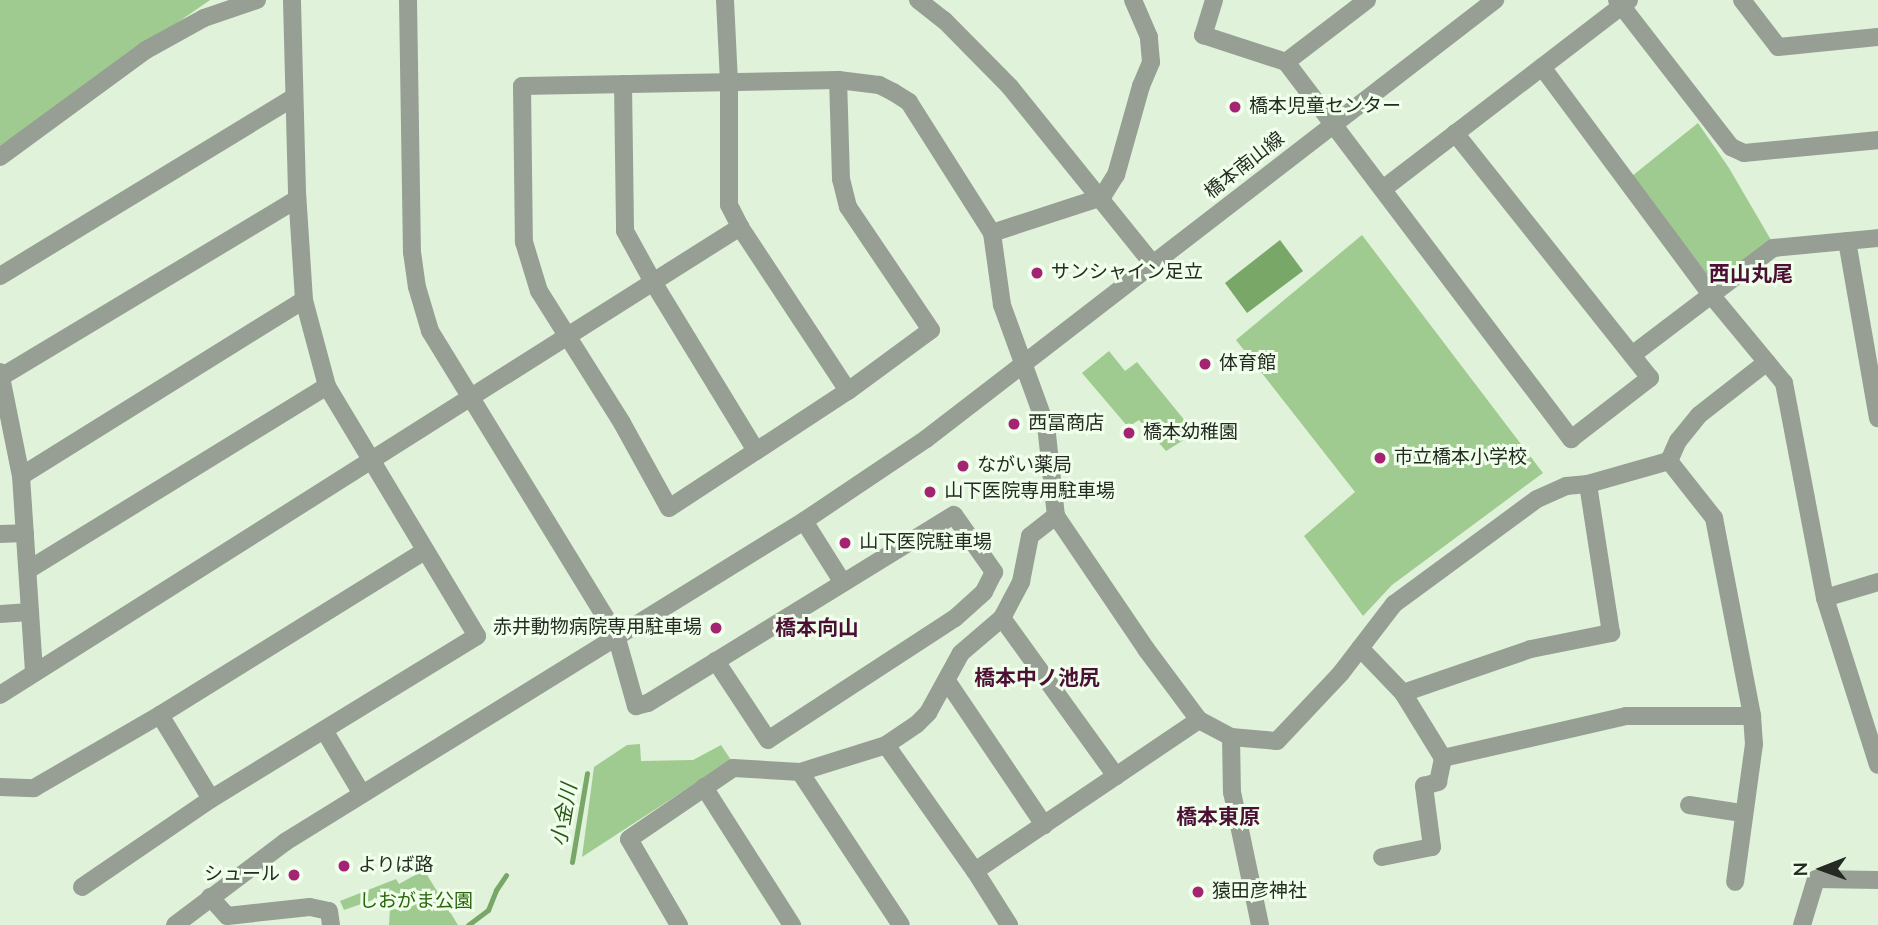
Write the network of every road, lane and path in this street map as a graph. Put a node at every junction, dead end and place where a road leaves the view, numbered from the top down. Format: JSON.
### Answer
{"nodes":[{"id":1,"x":257,"y":0,"type":"edge"},
{"id":2,"x":292,"y":0,"type":"edge"},
{"id":3,"x":408,"y":0,"type":"edge"},
{"id":4,"x":725,"y":0,"type":"edge"},
{"id":5,"x":918,"y":0,"type":"edge"},
{"id":6,"x":1133,"y":0,"type":"edge"},
{"id":7,"x":1214,"y":0,"type":"edge"},
{"id":8,"x":1367,"y":0,"type":"edge"},
{"id":9,"x":1495,"y":0,"type":"edge"},
{"id":10,"x":1742,"y":0,"type":"edge"},
{"id":11,"x":1622,"y":2,"type":"edge"},
{"id":12,"x":1878,"y":37,"type":"edge"},
{"id":13,"x":1286,"y":62,"type":"junction"},
{"id":14,"x":1542,"y":67,"type":"junction"},
{"id":15,"x":838,"y":80,"type":"junction"},
{"id":16,"x":729,"y":82,"type":"junction"},
{"id":17,"x":624,"y":84,"type":"junction"},
{"id":18,"x":294,"y":97,"type":"junction"},
{"id":19,"x":1334,"y":124,"type":"junction"},
{"id":20,"x":1455,"y":133,"type":"junction"},
{"id":21,"x":1878,"y":139,"type":"edge"},
{"id":22,"x":0,"y":157,"type":"edge"},
{"id":23,"x":1382,"y":189,"type":"junction"},
{"id":24,"x":1102,"y":197,"type":"junction"},
{"id":25,"x":297,"y":199,"type":"junction"},
{"id":26,"x":740,"y":227,"type":"junction"},
{"id":27,"x":992,"y":233,"type":"junction"},
{"id":28,"x":1878,"y":238,"type":"edge"},
{"id":29,"x":1847,"y":241,"type":"junction"},
{"id":30,"x":1153,"y":264,"type":"junction"},
{"id":31,"x":0,"y":276,"type":"edge"},
{"id":32,"x":653,"y":282,"type":"junction"},
{"id":33,"x":1712,"y":296,"type":"junction"},
{"id":34,"x":304,"y":300,"type":"junction"},
{"id":35,"x":566,"y":337,"type":"junction"},
{"id":36,"x":1632,"y":355,"type":"junction"},
{"id":37,"x":1767,"y":362,"type":"junction"},
{"id":38,"x":1023,"y":365,"type":"junction"},
{"id":39,"x":1,"y":374,"type":"edge"},
{"id":40,"x":327,"y":386,"type":"junction"},
{"id":41,"x":848,"y":391,"type":"junction"},
{"id":42,"x":469,"y":397,"type":"junction"},
{"id":43,"x":1878,"y":418,"type":"edge"},
{"id":44,"x":756,"y":451,"type":"junction"},
{"id":45,"x":369,"y":460,"type":"junction"},
{"id":46,"x":1668,"y":461,"type":"junction"},
{"id":47,"x":21,"y":476,"type":"junction"},
{"id":48,"x":1588,"y":484,"type":"junction"},
{"id":49,"x":1056,"y":516,"type":"junction"},
{"id":50,"x":804,"y":521,"type":"junction"},
{"id":51,"x":25,"y":533,"type":"junction"},
{"id":52,"x":0,"y":534,"type":"edge"},
{"id":53,"x":425,"y":551,"type":"junction"},
{"id":54,"x":27,"y":570,"type":"junction"},
{"id":55,"x":1878,"y":582,"type":"edge"},
{"id":56,"x":843,"y":583,"type":"junction"},
{"id":57,"x":1825,"y":598,"type":"junction"},
{"id":58,"x":30,"y":612,"type":"junction"},
{"id":59,"x":0,"y":614,"type":"edge"},
{"id":60,"x":1002,"y":618,"type":"junction"},
{"id":61,"x":616,"y":635,"type":"junction"},
{"id":62,"x":1360,"y":648,"type":"junction"},
{"id":63,"x":716,"y":661,"type":"junction"},
{"id":64,"x":34,"y":671,"type":"junction"},
{"id":65,"x":947,"y":681,"type":"junction"},
{"id":66,"x":1403,"y":693,"type":"junction"},
{"id":67,"x":0,"y":695,"type":"edge"},
{"id":68,"x":160,"y":715,"type":"junction"},
{"id":69,"x":1752,"y":716,"type":"junction"},
{"id":70,"x":1199,"y":720,"type":"junction"},
{"id":71,"x":324,"y":730,"type":"junction"},
{"id":72,"x":1231,"y":737,"type":"junction"},
{"id":73,"x":886,"y":745,"type":"junction"},
{"id":74,"x":1443,"y":758,"type":"junction"},
{"id":75,"x":1878,"y":765,"type":"edge"},
{"id":76,"x":800,"y":772,"type":"junction"},
{"id":77,"x":1116,"y":776,"type":"junction"},
{"id":78,"x":0,"y":787,"type":"edge"},
{"id":79,"x":704,"y":787,"type":"junction"},
{"id":80,"x":362,"y":794,"type":"junction"},
{"id":81,"x":211,"y":799,"type":"junction"},
{"id":82,"x":1689,"y":805,"type":"dead end"},
{"id":83,"x":1742,"y":813,"type":"junction"},
{"id":84,"x":1044,"y":825,"type":"junction"},
{"id":85,"x":1382,"y":857,"type":"dead end"},
{"id":86,"x":975,"y":872,"type":"junction"},
{"id":87,"x":1878,"y":880,"type":"edge"},
{"id":88,"x":1735,"y":882,"type":"dead end"},
{"id":89,"x":82,"y":887,"type":"dead end"},
{"id":90,"x":210,"y":897,"type":"junction"},
{"id":91,"x":176,"y":925,"type":"edge"},
{"id":92,"x":331,"y":925,"type":"edge"},
{"id":93,"x":679,"y":925,"type":"edge"},
{"id":94,"x":792,"y":925,"type":"edge"},
{"id":95,"x":901,"y":925,"type":"edge"},
{"id":96,"x":1009,"y":925,"type":"edge"},
{"id":97,"x":1260,"y":925,"type":"edge"},
{"id":98,"x":1802,"y":925,"type":"edge"}],
"edges":[{"from":1,"to":22,"type":"street"},
{"from":2,"to":18,"type":"street"},
{"from":3,"to":42,"type":"street"},
{"from":4,"to":16,"type":"street"},
{"from":5,"to":24,"type":"street"},
{"from":6,"to":24,"type":"street"},
{"from":7,"to":13,"type":"street"},
{"from":8,"to":13,"type":"street"},
{"from":9,"to":19,"type":"street","name":"橋本南山線"},
{"from":10,"to":12,"type":"street"},
{"from":11,"to":14,"type":"street"},
{"from":11,"to":21,"type":"street"},
{"from":13,"to":19,"type":"street"},
{"from":14,"to":20,"type":"street"},
{"from":14,"to":33,"type":"street"},
{"from":15,"to":16,"type":"street"},
{"from":15,"to":27,"type":"street"},
{"from":15,"to":41,"type":"street"},
{"from":16,"to":17,"type":"street"},
{"from":16,"to":26,"type":"street"},
{"from":17,"to":32,"type":"street"},
{"from":17,"to":35,"type":"street"},
{"from":18,"to":25,"type":"street"},
{"from":18,"to":31,"type":"street"},
{"from":19,"to":23,"type":"street"},
{"from":19,"to":30,"type":"street","name":"橋本南山線"},
{"from":20,"to":23,"type":"street"},
{"from":20,"to":36,"type":"street"},
{"from":23,"to":36,"type":"street"},
{"from":24,"to":27,"type":"street"},
{"from":24,"to":30,"type":"street"},
{"from":25,"to":34,"type":"street"},
{"from":25,"to":39,"type":"street"},
{"from":26,"to":32,"type":"street"},
{"from":26,"to":41,"type":"street"},
{"from":27,"to":38,"type":"street"},
{"from":28,"to":29,"type":"street"},
{"from":29,"to":33,"type":"street"},
{"from":29,"to":43,"type":"street"},
{"from":30,"to":38,"type":"street","name":"橋本南山線"},
{"from":32,"to":35,"type":"street"},
{"from":32,"to":44,"type":"street"},
{"from":33,"to":36,"type":"street"},
{"from":33,"to":37,"type":"street"},
{"from":34,"to":40,"type":"street"},
{"from":34,"to":47,"type":"street"},
{"from":35,"to":42,"type":"street"},
{"from":35,"to":44,"type":"street"},
{"from":37,"to":46,"type":"street"},
{"from":37,"to":57,"type":"street"},
{"from":38,"to":49,"type":"street"},
{"from":38,"to":50,"type":"street","name":"橋本南山線"},
{"from":39,"to":47,"type":"street"},
{"from":40,"to":45,"type":"street"},
{"from":40,"to":54,"type":"street"},
{"from":41,"to":44,"type":"street"},
{"from":42,"to":45,"type":"street"},
{"from":42,"to":61,"type":"street"},
{"from":45,"to":53,"type":"street"},
{"from":45,"to":64,"type":"street"},
{"from":46,"to":48,"type":"street"},
{"from":46,"to":69,"type":"street"},
{"from":47,"to":51,"type":"street"},
{"from":48,"to":62,"type":"street"},
{"from":48,"to":66,"type":"street"},
{"from":49,"to":60,"type":"street"},
{"from":49,"to":70,"type":"street"},
{"from":50,"to":56,"type":"street"},
{"from":50,"to":61,"type":"street","name":"橋本南山線"},
{"from":51,"to":52,"type":"street"},
{"from":51,"to":54,"type":"street"},
{"from":53,"to":68,"type":"street"},
{"from":53,"to":71,"type":"street"},
{"from":54,"to":58,"type":"street"},
{"from":55,"to":57,"type":"street"},
{"from":56,"to":63,"type":"street"},
{"from":56,"to":63,"type":"street"},
{"from":57,"to":75,"type":"street"},
{"from":58,"to":59,"type":"street"},
{"from":58,"to":64,"type":"street"},
{"from":60,"to":65,"type":"street"},
{"from":60,"to":77,"type":"street"},
{"from":61,"to":63,"type":"street"},
{"from":61,"to":80,"type":"street","name":"橋本南山線"},
{"from":62,"to":66,"type":"street"},
{"from":62,"to":72,"type":"street"},
{"from":64,"to":67,"type":"street"},
{"from":65,"to":73,"type":"street"},
{"from":65,"to":84,"type":"street"},
{"from":66,"to":74,"type":"street"},
{"from":68,"to":78,"type":"street"},
{"from":68,"to":81,"type":"street"},
{"from":69,"to":74,"type":"street"},
{"from":69,"to":83,"type":"street"},
{"from":70,"to":72,"type":"street"},
{"from":70,"to":77,"type":"street"},
{"from":71,"to":80,"type":"street"},
{"from":71,"to":81,"type":"street"},
{"from":72,"to":97,"type":"street"},
{"from":73,"to":76,"type":"street"},
{"from":73,"to":86,"type":"street"},
{"from":74,"to":85,"type":"street"},
{"from":76,"to":79,"type":"street"},
{"from":76,"to":95,"type":"street"},
{"from":77,"to":84,"type":"street"},
{"from":79,"to":93,"type":"street"},
{"from":79,"to":94,"type":"street"},
{"from":80,"to":90,"type":"street","name":"橋本南山線"},
{"from":81,"to":89,"type":"street"},
{"from":82,"to":83,"type":"street"},
{"from":83,"to":88,"type":"street"},
{"from":84,"to":86,"type":"street"},
{"from":86,"to":96,"type":"street"},
{"from":87,"to":98,"type":"street"},
{"from":90,"to":91,"type":"street","name":"橋本南山線"},
{"from":90,"to":92,"type":"street"}]}
